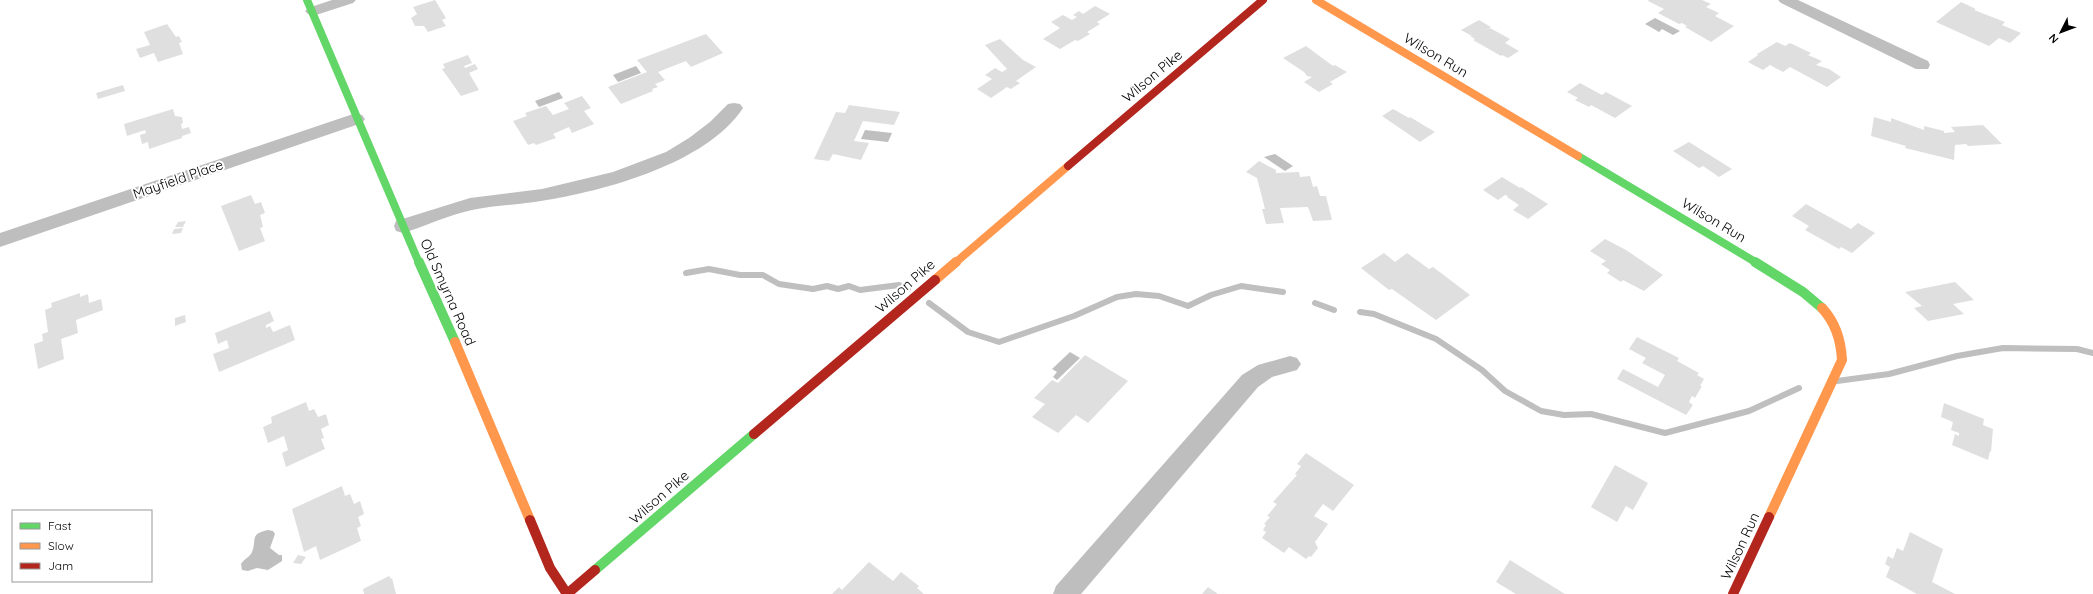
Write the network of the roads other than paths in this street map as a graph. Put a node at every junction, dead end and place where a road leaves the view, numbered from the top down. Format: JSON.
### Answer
{"nodes":[{"id":1,"x":348,"y":0,"type":"edge"},
{"id":2,"x":1263,"y":0,"type":"edge"},
{"id":3,"x":1316,"y":0,"type":"edge"},
{"id":4,"x":1786,"y":0,"type":"edge"},
{"id":5,"x":310,"y":5,"type":"edge"},
{"id":6,"x":1922,"y":65,"type":"dead end"},
{"id":7,"x":734,"y":108,"type":"dead end"},
{"id":8,"x":356,"y":119,"type":"junction"},
{"id":9,"x":403,"y":226,"type":"junction"},
{"id":10,"x":0,"y":240,"type":"edge"},
{"id":11,"x":1290,"y":364,"type":"dead end"},
{"id":12,"x":567,"y":594,"type":"edge"},
{"id":13,"x":1065,"y":594,"type":"edge"},
{"id":14,"x":1733,"y":594,"type":"edge"}],
"edges":[{"from":1,"to":5,"type":"street"},
{"from":2,"to":12,"type":"street","name":"Wilson Pike"},
{"from":3,"to":14,"type":"street","name":"Wilson Run"},
{"from":4,"to":6,"type":"street"},
{"from":5,"to":8,"type":"street","name":"Old Smyrna Road"},
{"from":7,"to":9,"type":"street"},
{"from":8,"to":9,"type":"street","name":"Old Smyrna Road"},
{"from":8,"to":10,"type":"street","name":"Mayfield Place"},
{"from":9,"to":12,"type":"street","name":"Old Smyrna Road"},
{"from":11,"to":13,"type":"street"}]}
